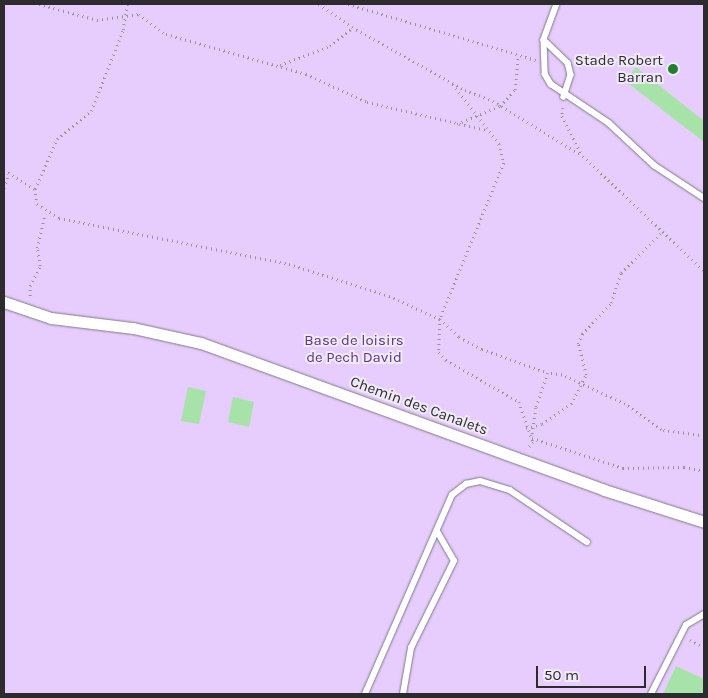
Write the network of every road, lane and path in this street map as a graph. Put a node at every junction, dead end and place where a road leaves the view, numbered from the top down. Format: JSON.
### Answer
{"nodes":[{"id":1,"x":39,"y":4,"type":"edge"},
{"id":2,"x":127,"y":4,"type":"edge"},
{"id":3,"x":319,"y":4,"type":"edge"},
{"id":4,"x":348,"y":4,"type":"edge"},
{"id":5,"x":557,"y":4,"type":"edge"},
{"id":6,"x":124,"y":14,"type":"junction"},
{"id":7,"x":352,"y":28,"type":"junction"},
{"id":8,"x":544,"y":40,"type":"junction"},
{"id":9,"x":518,"y":57,"type":"junction"},
{"id":10,"x":545,"y":61,"type":"junction"},
{"id":11,"x":279,"y":66,"type":"junction"},
{"id":12,"x":452,"y":82,"type":"junction"},
{"id":13,"x":564,"y":97,"type":"junction"},
{"id":14,"x":500,"y":106,"type":"junction"},
{"id":15,"x":478,"y":116,"type":"junction"},
{"id":16,"x":455,"y":124,"type":"junction"},
{"id":17,"x":486,"y":130,"type":"junction"},
{"id":18,"x":583,"y":156,"type":"junction"},
{"id":19,"x":4,"y":170,"type":"edge"},
{"id":20,"x":8,"y":175,"type":"junction"},
{"id":21,"x":4,"y":188,"type":"edge"},
{"id":22,"x":35,"y":189,"type":"junction"},
{"id":23,"x":704,"y":198,"type":"edge"},
{"id":24,"x":46,"y":213,"type":"junction"},
{"id":25,"x":663,"y":231,"type":"junction"},
{"id":26,"x":704,"y":271,"type":"edge"},
{"id":27,"x":4,"y":302,"type":"edge"},
{"id":28,"x":27,"y":312,"type":"junction"},
{"id":29,"x":440,"y":319,"type":"junction"},
{"id":30,"x":548,"y":373,"type":"junction"},
{"id":31,"x":584,"y":384,"type":"junction"},
{"id":32,"x":532,"y":426,"type":"junction"},
{"id":33,"x":526,"y":428,"type":"junction"},
{"id":34,"x":704,"y":436,"type":"edge"},
{"id":35,"x":532,"y":438,"type":"junction"},
{"id":36,"x":522,"y":460,"type":"junction"},
{"id":37,"x":704,"y":471,"type":"edge"},
{"id":38,"x":704,"y":522,"type":"edge"},
{"id":39,"x":437,"y":531,"type":"junction"},
{"id":40,"x":586,"y":542,"type":"dead end"},
{"id":41,"x":704,"y":614,"type":"edge"},
{"id":42,"x":680,"y":636,"type":"junction"},
{"id":43,"x":704,"y":647,"type":"edge"},
{"id":44,"x":365,"y":694,"type":"edge"},
{"id":45,"x":403,"y":694,"type":"edge"},
{"id":46,"x":651,"y":694,"type":"edge"}],
"edges":[{"from":1,"to":6,"type":"path"},
{"from":2,"to":6,"type":"path"},
{"from":3,"to":7,"type":"path"},
{"from":4,"to":9,"type":"path"},
{"from":5,"to":8,"type":"lane"},
{"from":6,"to":11,"type":"path"},
{"from":6,"to":22,"type":"path"},
{"from":7,"to":11,"type":"path"},
{"from":7,"to":12,"type":"path"},
{"from":8,"to":10,"type":"lane"},
{"from":8,"to":13,"type":"lane"},
{"from":9,"to":10,"type":"path"},
{"from":9,"to":14,"type":"path"},
{"from":10,"to":13,"type":"lane"},
{"from":11,"to":16,"type":"path"},
{"from":12,"to":14,"type":"path"},
{"from":12,"to":15,"type":"path"},
{"from":13,"to":18,"type":"path"},
{"from":13,"to":23,"type":"lane"},
{"from":14,"to":15,"type":"path"},
{"from":14,"to":18,"type":"path"},
{"from":15,"to":16,"type":"path"},
{"from":15,"to":17,"type":"path"},
{"from":16,"to":17,"type":"path"},
{"from":17,"to":29,"type":"path"},
{"from":18,"to":25,"type":"path"},
{"from":19,"to":20,"type":"path"},
{"from":20,"to":21,"type":"path"},
{"from":20,"to":22,"type":"path"},
{"from":22,"to":24,"type":"path"},
{"from":24,"to":28,"type":"path"},
{"from":24,"to":29,"type":"path"},
{"from":25,"to":26,"type":"path"},
{"from":25,"to":31,"type":"path"},
{"from":27,"to":28,"type":"street","name":"Chemin des Canalets"},
{"from":28,"to":36,"type":"street","name":"Chemin des Canalets"},
{"from":29,"to":30,"type":"path"},
{"from":29,"to":33,"type":"path"},
{"from":30,"to":31,"type":"path"},
{"from":30,"to":32,"type":"path"},
{"from":31,"to":32,"type":"path"},
{"from":31,"to":34,"type":"path"},
{"from":32,"to":33,"type":"path"},
{"from":32,"to":35,"type":"path"},
{"from":33,"to":35,"type":"path"},
{"from":35,"to":36,"type":"path"},
{"from":35,"to":37,"type":"path"},
{"from":36,"to":38,"type":"street","name":"Chemin des Canalets"},
{"from":39,"to":40,"type":"lane"},
{"from":39,"to":44,"type":"lane"},
{"from":39,"to":45,"type":"lane"},
{"from":41,"to":42,"type":"lane"},
{"from":42,"to":43,"type":"path"},
{"from":42,"to":46,"type":"lane"}]}
